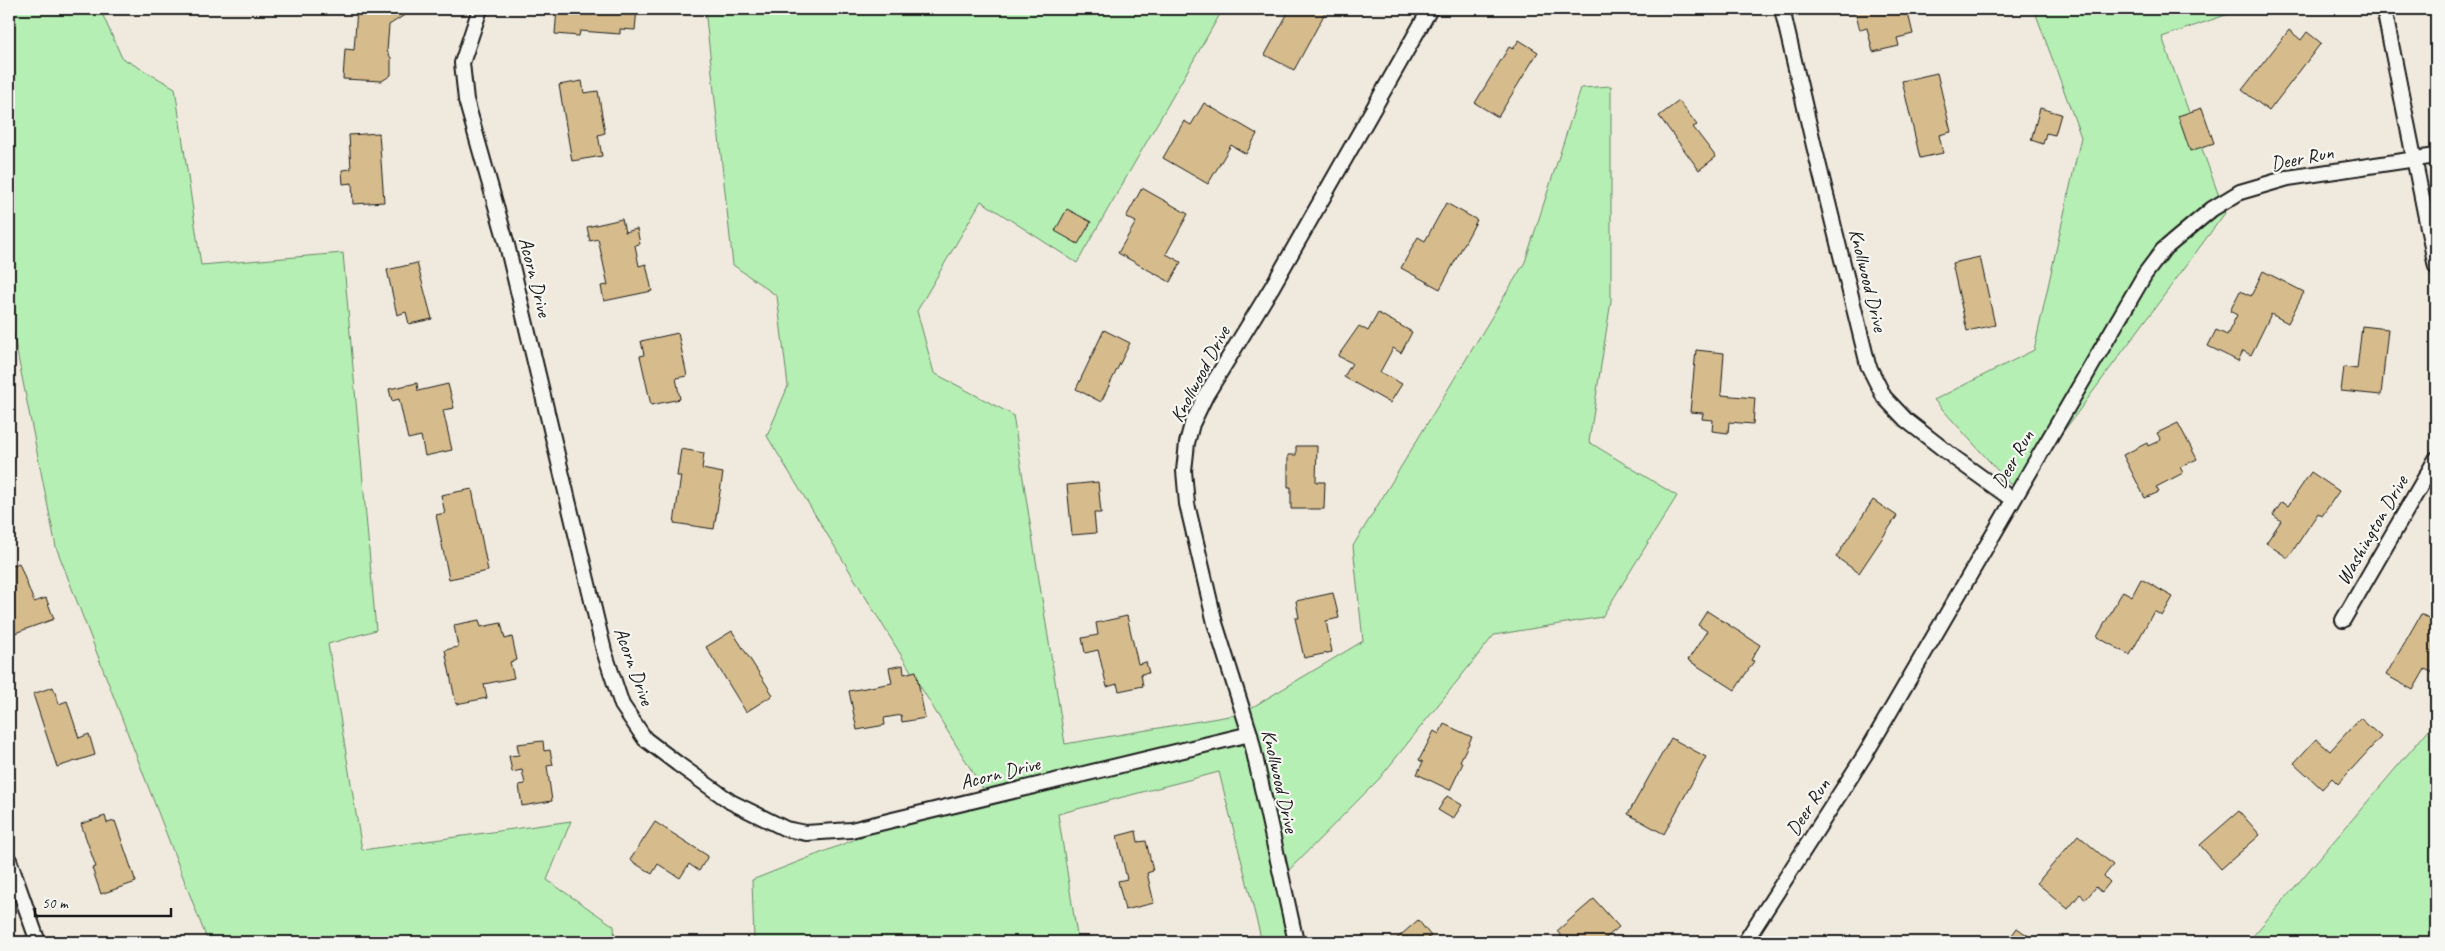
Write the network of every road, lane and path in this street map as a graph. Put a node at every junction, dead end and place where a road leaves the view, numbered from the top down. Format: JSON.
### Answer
{"nodes":[{"id":1,"x":480,"y":9,"type":"edge"},
{"id":2,"x":1430,"y":9,"type":"edge"},
{"id":3,"x":1782,"y":9,"type":"edge"},
{"id":4,"x":2384,"y":9,"type":"edge"},
{"id":5,"x":2436,"y":156,"type":"edge"},
{"id":6,"x":2414,"y":160,"type":"junction"},
{"id":7,"x":2436,"y":267,"type":"edge"},
{"id":8,"x":2436,"y":459,"type":"edge"},
{"id":9,"x":2013,"y":500,"type":"junction"},
{"id":10,"x":2343,"y":620,"type":"dead end"},
{"id":11,"x":1250,"y":734,"type":"junction"},
{"id":12,"x":9,"y":860,"type":"edge"},
{"id":13,"x":38,"y":942,"type":"edge"},
{"id":14,"x":1296,"y":942,"type":"edge"},
{"id":15,"x":1745,"y":942,"type":"edge"}],
"edges":[{"from":1,"to":11,"type":"street","name":"Acorn Drive"},
{"from":2,"to":11,"type":"street","name":"Knollwood Drive"},
{"from":3,"to":9,"type":"street","name":"Knollwood Drive"},
{"from":4,"to":6,"type":"street"},
{"from":5,"to":6,"type":"street","name":"Deer Run"},
{"from":6,"to":7,"type":"street"},
{"from":6,"to":9,"type":"street","name":"Deer Run"},
{"from":8,"to":10,"type":"street","name":"Washington Drive"},
{"from":9,"to":15,"type":"street","name":"Deer Run"},
{"from":11,"to":14,"type":"street","name":"Knollwood Drive"},
{"from":12,"to":13,"type":"street"}]}
